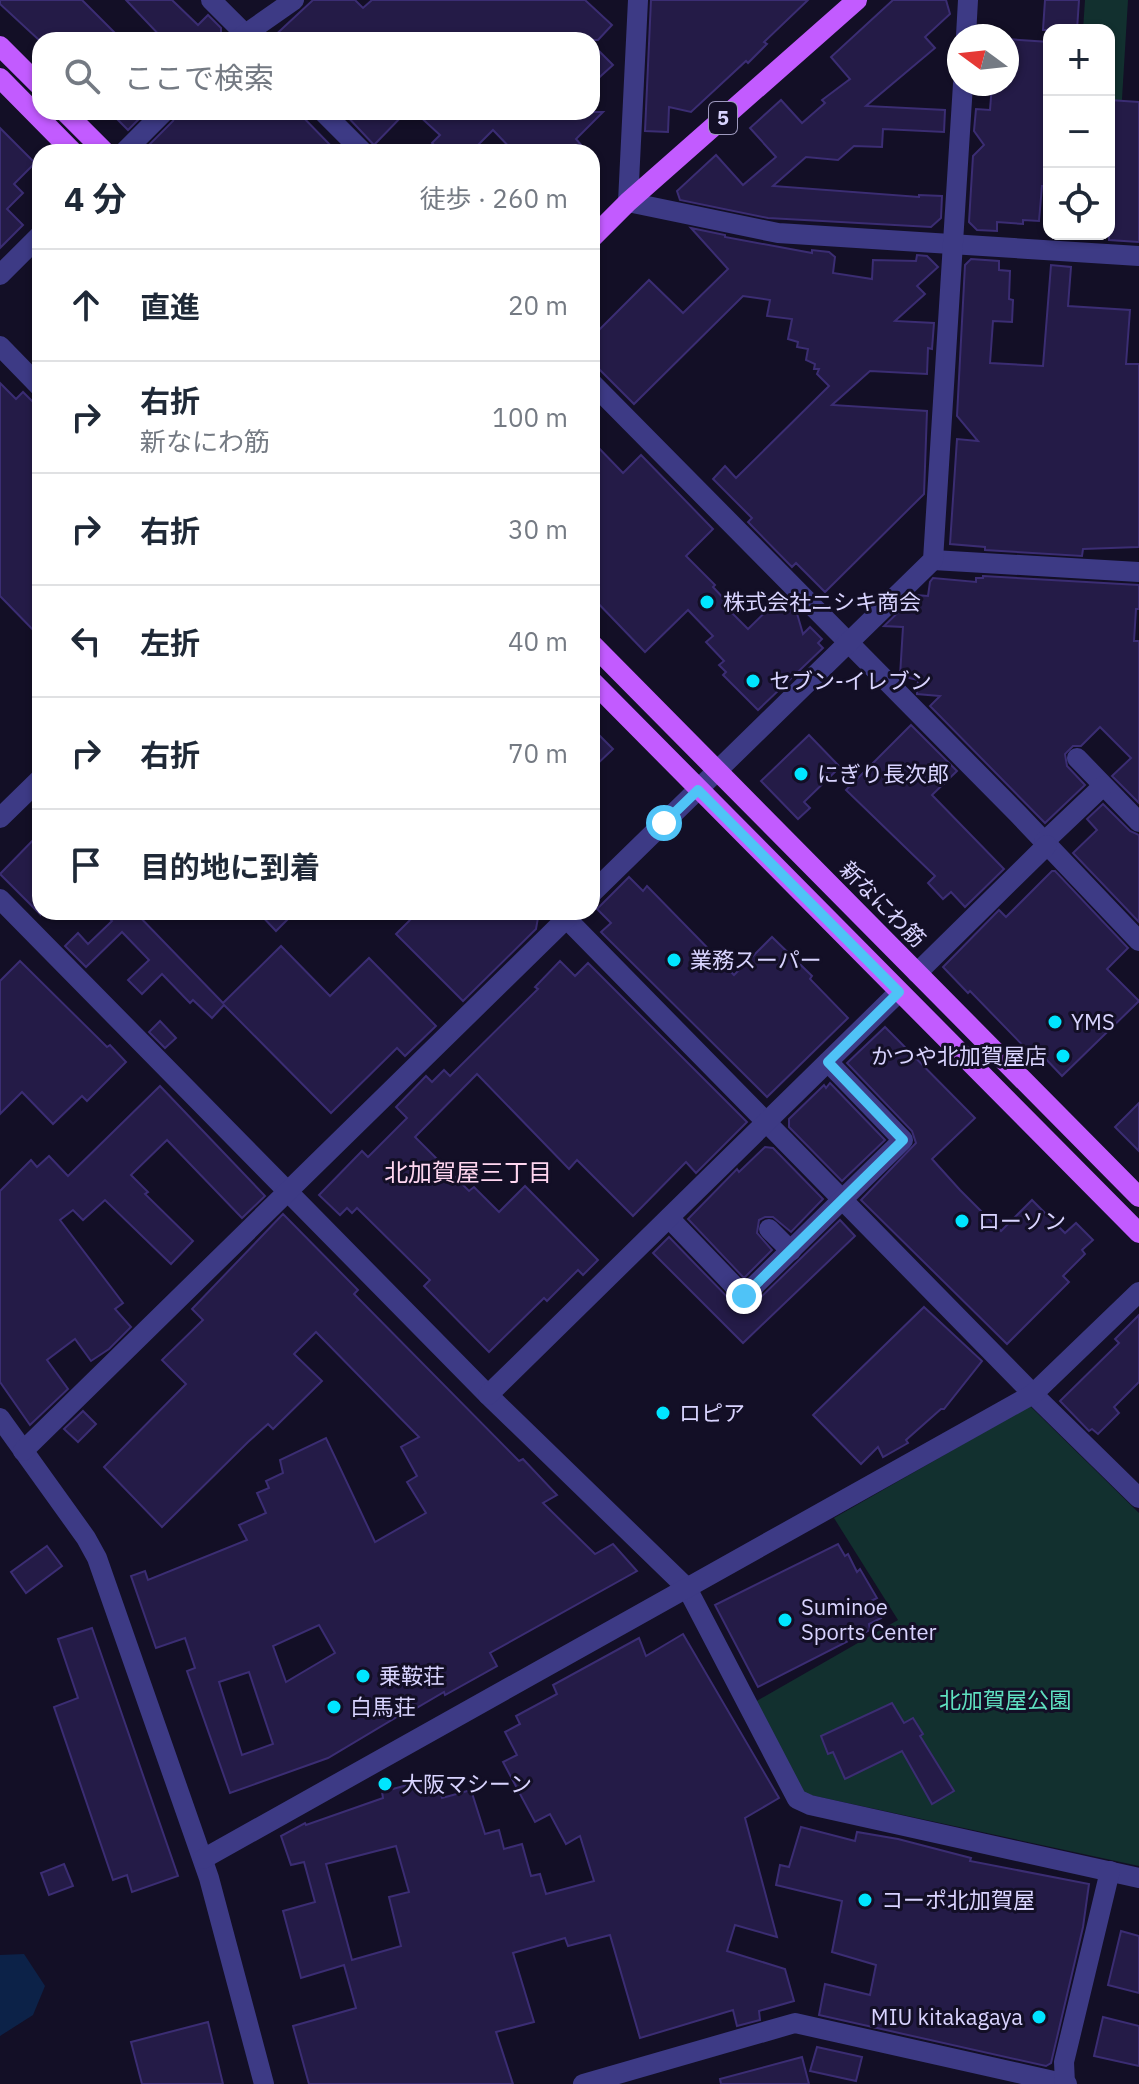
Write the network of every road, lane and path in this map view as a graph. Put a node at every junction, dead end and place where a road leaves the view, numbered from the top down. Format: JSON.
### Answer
{"nodes":[{"id":1,"x":211,"y":0,"type":"edge"},
{"id":2,"x":294,"y":0,"type":"edge"},
{"id":3,"x":638,"y":0,"type":"edge"},
{"id":4,"x":857,"y":0,"type":"edge"},
{"id":5,"x":968,"y":0,"type":"edge"},
{"id":6,"x":967,"y":24,"type":"edge"},
{"id":7,"x":239,"y":32,"type":"edge"},
{"id":8,"x":252,"y":32,"type":"edge"},
{"id":9,"x":0,"y":46,"type":"edge"},
{"id":10,"x":0,"y":78,"type":"edge"},
{"id":11,"x":32,"y":78,"type":"edge"},
{"id":12,"x":962,"y":96,"type":"edge"},
{"id":13,"x":32,"y":110,"type":"edge"},
{"id":14,"x":41,"y":120,"type":"edge"},
{"id":15,"x":73,"y":120,"type":"edge"},
{"id":16,"x":156,"y":120,"type":"edge"},
{"id":17,"x":331,"y":120,"type":"edge"},
{"id":18,"x":65,"y":144,"type":"edge"},
{"id":19,"x":97,"y":144,"type":"edge"},
{"id":20,"x":132,"y":144,"type":"edge"},
{"id":21,"x":355,"y":144,"type":"edge"},
{"id":22,"x":628,"y":202,"type":"junction"},
{"id":23,"x":600,"y":230,"type":"edge"},
{"id":24,"x":32,"y":243,"type":"edge"},
{"id":25,"x":953,"y":244,"type":"junction"},
{"id":26,"x":1139,"y":256,"type":"edge"},
{"id":27,"x":0,"y":275,"type":"edge"},
{"id":28,"x":0,"y":346,"type":"edge"},
{"id":29,"x":32,"y":379,"type":"edge"},
{"id":30,"x":600,"y":391,"type":"edge"},
{"id":31,"x":933,"y":560,"type":"junction"},
{"id":32,"x":1139,"y":572,"type":"edge"},
{"id":33,"x":847,"y":643,"type":"junction"},
{"id":34,"x":600,"y":652,"type":"edge"},
{"id":35,"x":600,"y":689,"type":"edge"},
{"id":36,"x":1077,"y":758,"type":"dead end"},
{"id":37,"x":718,"y":771,"type":"junction"},
{"id":38,"x":1103,"y":786,"type":"junction"},
{"id":39,"x":32,"y":787,"type":"edge"},
{"id":40,"x":698,"y":790,"type":"junction"},
{"id":41,"x":0,"y":818,"type":"edge"},
{"id":42,"x":1139,"y":822,"type":"edge"},
{"id":43,"x":1046,"y":844,"type":"junction"},
{"id":44,"x":600,"y":885,"type":"edge"},
{"id":45,"x":0,"y":899,"type":"edge"},
{"id":46,"x":561,"y":920,"type":"edge"},
{"id":47,"x":573,"y":920,"type":"edge"},
{"id":48,"x":1139,"y":941,"type":"edge"},
{"id":49,"x":917,"y":973,"type":"junction"},
{"id":50,"x":899,"y":992,"type":"junction"},
{"id":51,"x":828,"y":1062,"type":"junction"},
{"id":52,"x":766,"y":1122,"type":"junction"},
{"id":53,"x":289,"y":1193,"type":"junction"},
{"id":54,"x":1139,"y":1197,"type":"edge"},
{"id":55,"x":842,"y":1199,"type":"junction"},
{"id":56,"x":669,"y":1218,"type":"junction"},
{"id":57,"x":769,"y":1229,"type":"dead end"},
{"id":58,"x":1139,"y":1233,"type":"edge"},
{"id":59,"x":791,"y":1251,"type":"junction"},
{"id":60,"x":1139,"y":1292,"type":"edge"},
{"id":61,"x":1033,"y":1394,"type":"junction"},
{"id":62,"x":488,"y":1395,"type":"junction"},
{"id":63,"x":0,"y":1418,"type":"edge"},
{"id":64,"x":23,"y":1451,"type":"junction"},
{"id":65,"x":1139,"y":1498,"type":"edge"},
{"id":66,"x":687,"y":1588,"type":"junction"},
{"id":67,"x":203,"y":1859,"type":"junction"},
{"id":68,"x":1110,"y":1871,"type":"junction"},
{"id":69,"x":1139,"y":1878,"type":"edge"},
{"id":70,"x":264,"y":2084,"type":"edge"},
{"id":71,"x":583,"y":2084,"type":"edge"},
{"id":72,"x":1066,"y":2084,"type":"edge"}],
"edges":[{"from":1,"to":7,"type":"street"},
{"from":2,"to":8,"type":"street"},
{"from":3,"to":22,"type":"street"},
{"from":4,"to":22,"type":"main road","number":"5"},
{"from":5,"to":6,"type":"street"},
{"from":9,"to":11,"type":"main road"},
{"from":10,"to":13,"type":"main road"},
{"from":12,"to":25,"type":"street"},
{"from":14,"to":18,"type":"main road"},
{"from":15,"to":19,"type":"main road"},
{"from":16,"to":20,"type":"street"},
{"from":17,"to":21,"type":"street"},
{"from":22,"to":23,"type":"main road","number":"5"},
{"from":22,"to":25,"type":"street"},
{"from":24,"to":27,"type":"street"},
{"from":25,"to":26,"type":"street"},
{"from":25,"to":31,"type":"street"},
{"from":28,"to":29,"type":"street"},
{"from":30,"to":33,"type":"street"},
{"from":31,"to":32,"type":"street"},
{"from":31,"to":33,"type":"street"},
{"from":33,"to":37,"type":"street"},
{"from":33,"to":43,"type":"street"},
{"from":34,"to":37,"type":"main road","name":"新なにわ筋"},
{"from":35,"to":40,"type":"main road"},
{"from":36,"to":38,"type":"street"},
{"from":37,"to":40,"type":"street"},
{"from":37,"to":49,"type":"main road","name":"新なにわ筋"},
{"from":38,"to":42,"type":"street"},
{"from":38,"to":43,"type":"street"},
{"from":39,"to":41,"type":"street"},
{"from":40,"to":44,"type":"street"},
{"from":40,"to":50,"type":"main road"},
{"from":43,"to":48,"type":"street"},
{"from":43,"to":49,"type":"street"},
{"from":45,"to":53,"type":"street"},
{"from":46,"to":53,"type":"street"},
{"from":47,"to":52,"type":"street"},
{"from":49,"to":54,"type":"main road","name":"新なにわ筋"},
{"from":50,"to":51,"type":"street"},
{"from":50,"to":58,"type":"main road"},
{"from":51,"to":52,"type":"street"},
{"from":51,"to":55,"type":"street"},
{"from":52,"to":55,"type":"street"},
{"from":52,"to":56,"type":"street"},
{"from":53,"to":62,"type":"street"},
{"from":53,"to":64,"type":"street"},
{"from":55,"to":59,"type":"street"},
{"from":55,"to":61,"type":"street"},
{"from":56,"to":59,"type":"street"},
{"from":56,"to":62,"type":"street"},
{"from":57,"to":59,"type":"street"},
{"from":60,"to":61,"type":"street"},
{"from":61,"to":65,"type":"street"},
{"from":61,"to":66,"type":"street"},
{"from":62,"to":66,"type":"street"},
{"from":63,"to":64,"type":"street"},
{"from":64,"to":67,"type":"street"},
{"from":66,"to":67,"type":"street"},
{"from":66,"to":68,"type":"street"},
{"from":67,"to":70,"type":"street"},
{"from":68,"to":69,"type":"street"},
{"from":68,"to":72,"type":"street"},
{"from":71,"to":72,"type":"street"}]}
